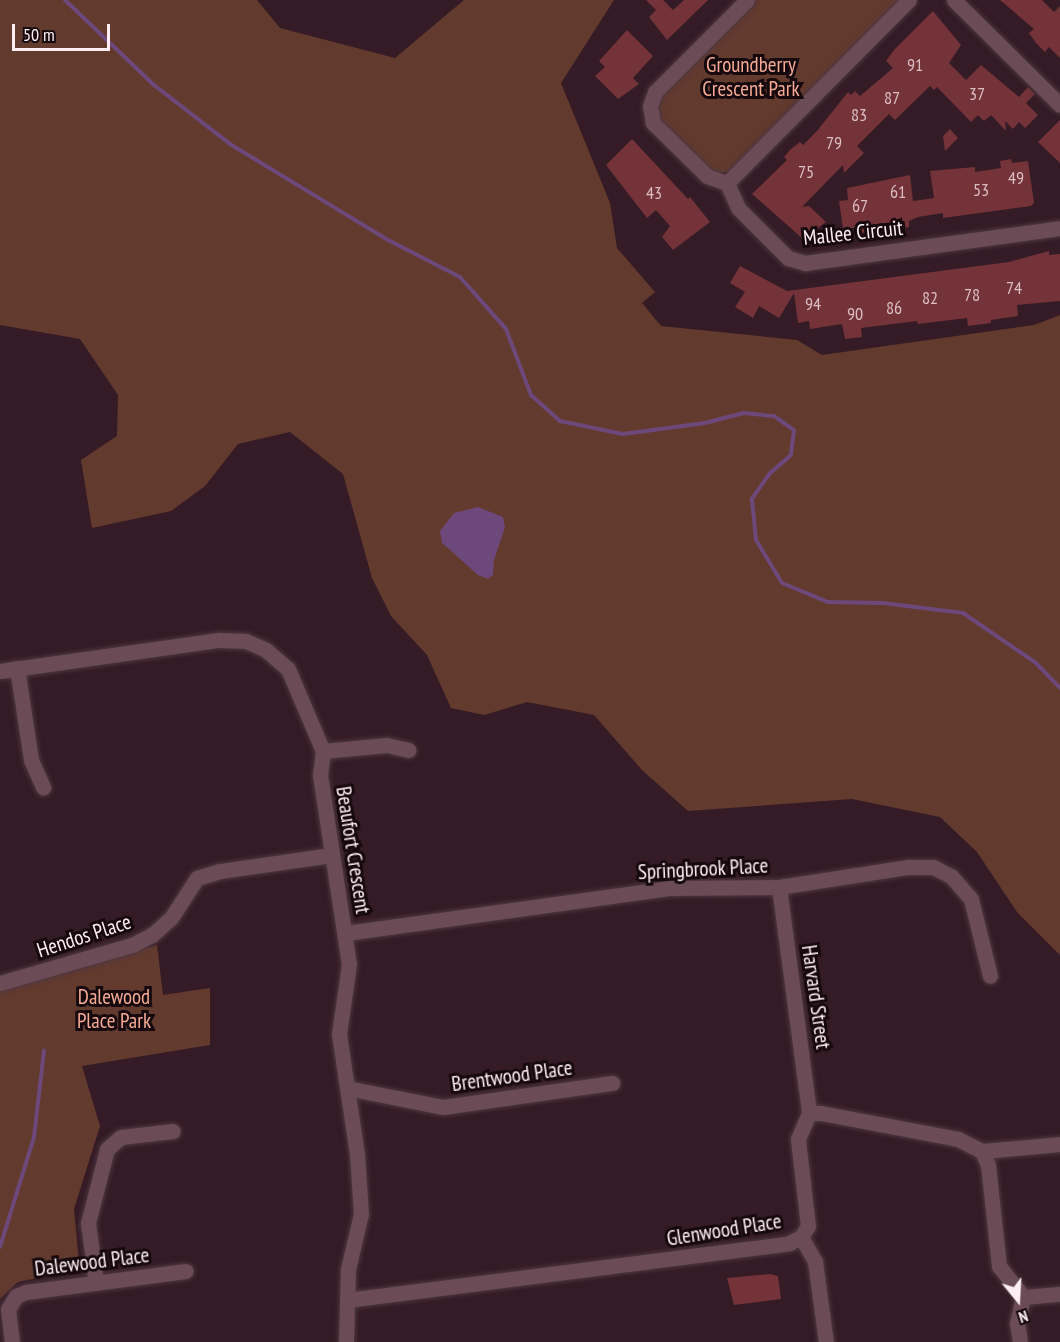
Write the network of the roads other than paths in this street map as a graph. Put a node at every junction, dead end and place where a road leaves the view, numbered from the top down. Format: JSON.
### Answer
{"nodes":[{"id":1,"x":747,"y":0,"type":"edge"},
{"id":2,"x":909,"y":0,"type":"edge"},
{"id":3,"x":954,"y":0,"type":"edge"},
{"id":4,"x":1060,"y":105,"type":"edge"},
{"id":5,"x":727,"y":183,"type":"junction"},
{"id":6,"x":1060,"y":228,"type":"edge"},
{"id":7,"x":17,"y":668,"type":"junction"},
{"id":8,"x":0,"y":671,"type":"edge"},
{"id":9,"x":408,"y":750,"type":"dead end"},
{"id":10,"x":323,"y":752,"type":"junction"},
{"id":11,"x":43,"y":787,"type":"dead end"},
{"id":12,"x":331,"y":855,"type":"junction"},
{"id":13,"x":779,"y":886,"type":"junction"},
{"id":14,"x":346,"y":933,"type":"junction"},
{"id":15,"x":990,"y":976,"type":"dead end"},
{"id":16,"x":0,"y":983,"type":"edge"},
{"id":17,"x":612,"y":1083,"type":"dead end"},
{"id":18,"x":347,"y":1088,"type":"junction"},
{"id":19,"x":809,"y":1113,"type":"junction"},
{"id":20,"x":173,"y":1131,"type":"dead end"},
{"id":21,"x":1060,"y":1144,"type":"edge"},
{"id":22,"x":982,"y":1151,"type":"junction"},
{"id":23,"x":801,"y":1237,"type":"junction"},
{"id":24,"x":186,"y":1271,"type":"dead end"},
{"id":25,"x":96,"y":1283,"type":"junction"},
{"id":26,"x":1060,"y":1294,"type":"edge"},
{"id":27,"x":1023,"y":1297,"type":"junction"},
{"id":28,"x":347,"y":1300,"type":"junction"},
{"id":29,"x":12,"y":1342,"type":"edge"},
{"id":30,"x":346,"y":1342,"type":"edge"},
{"id":31,"x":826,"y":1342,"type":"edge"},
{"id":32,"x":1020,"y":1342,"type":"edge"}],
"edges":[{"from":1,"to":5,"type":"street"},
{"from":2,"to":5,"type":"street"},
{"from":3,"to":4,"type":"street"},
{"from":5,"to":6,"type":"street","name":"Mallee Circuit"},
{"from":7,"to":8,"type":"street","name":"Beaufort Crescent"},
{"from":7,"to":10,"type":"street","name":"Beaufort Crescent"},
{"from":7,"to":11,"type":"street"},
{"from":9,"to":10,"type":"street"},
{"from":10,"to":12,"type":"street","name":"Beaufort Crescent"},
{"from":12,"to":14,"type":"street","name":"Beaufort Crescent"},
{"from":12,"to":16,"type":"street","name":"Hendos Place"},
{"from":13,"to":14,"type":"street","name":"Springbrook Place"},
{"from":13,"to":15,"type":"street","name":"Springbrook Place"},
{"from":13,"to":19,"type":"street","name":"Harvard Street"},
{"from":14,"to":18,"type":"street","name":"Beaufort Crescent"},
{"from":17,"to":18,"type":"street","name":"Brentwood Place"},
{"from":18,"to":28,"type":"street","name":"Beaufort Crescent"},
{"from":19,"to":22,"type":"street"},
{"from":19,"to":23,"type":"street","name":"Glenwood Place"},
{"from":20,"to":25,"type":"street"},
{"from":21,"to":22,"type":"street"},
{"from":22,"to":27,"type":"street"},
{"from":23,"to":28,"type":"street","name":"Glenwood Place"},
{"from":23,"to":31,"type":"street"},
{"from":24,"to":25,"type":"street","name":"Dalewood Place"},
{"from":25,"to":29,"type":"street","name":"Dalewood Place"},
{"from":26,"to":27,"type":"street"},
{"from":27,"to":32,"type":"street"},
{"from":28,"to":30,"type":"street","name":"Beaufort Crescent"}]}
